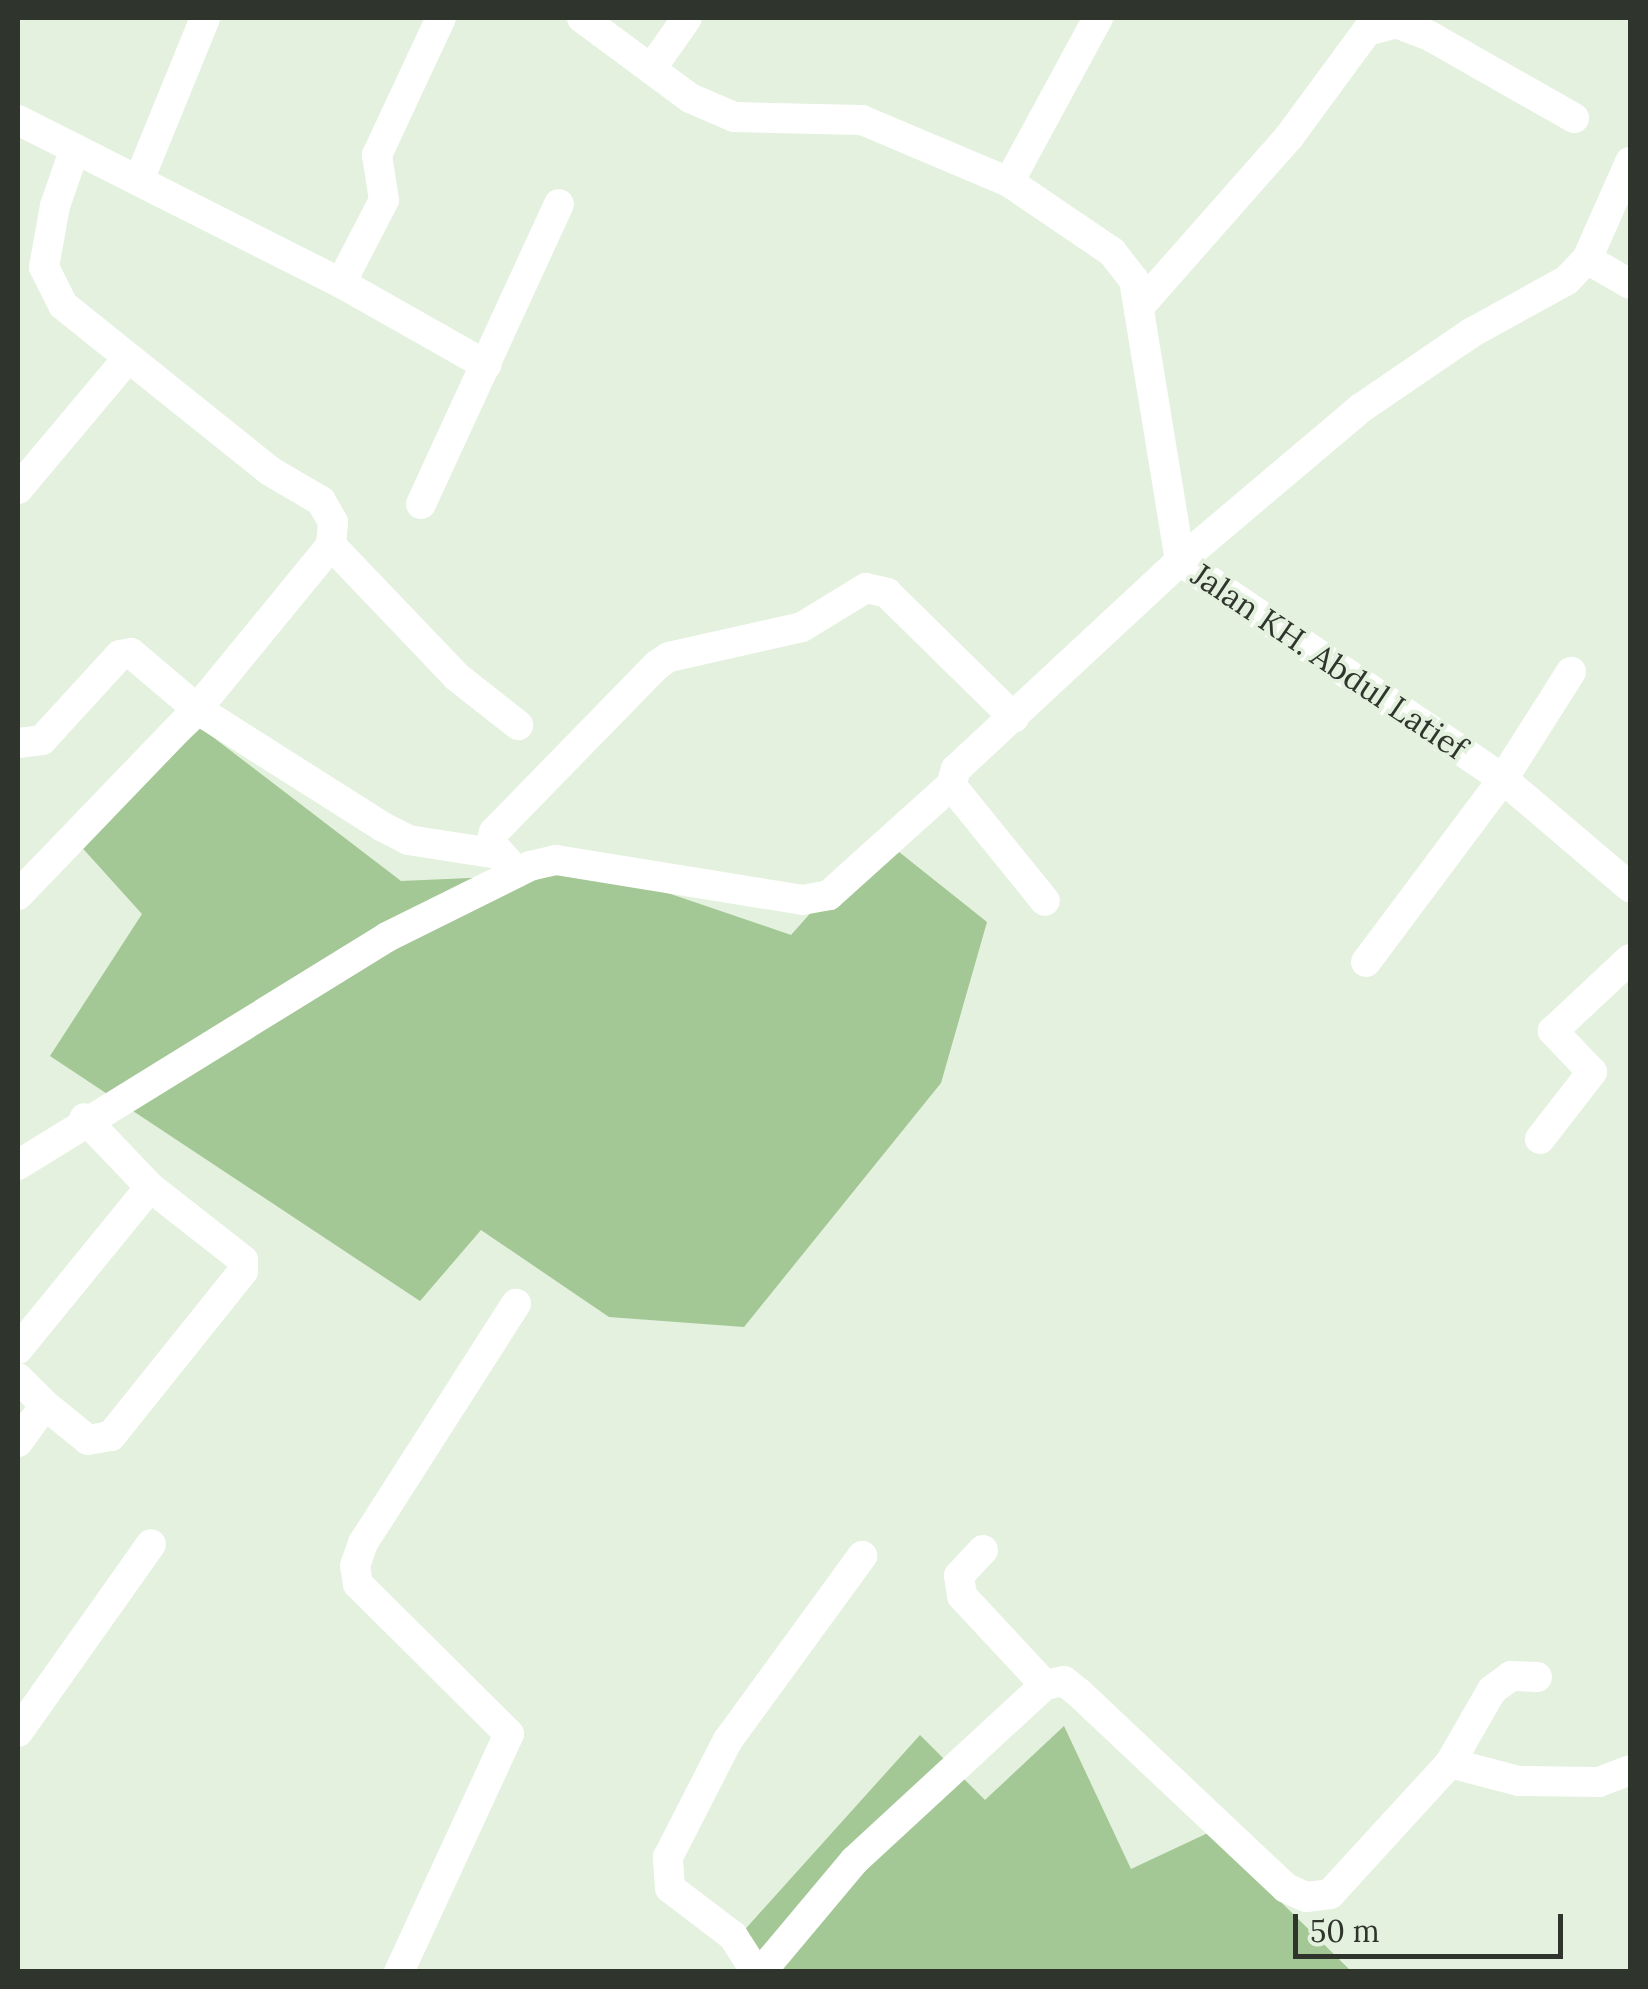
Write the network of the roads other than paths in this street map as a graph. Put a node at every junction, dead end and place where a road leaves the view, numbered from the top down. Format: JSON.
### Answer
{"nodes":[{"id":1,"x":206,"y":18,"type":"edge"},
{"id":2,"x":441,"y":18,"type":"edge"},
{"id":3,"x":582,"y":18,"type":"edge"},
{"id":4,"x":687,"y":18,"type":"edge"},
{"id":5,"x":1098,"y":18,"type":"edge"},
{"id":6,"x":650,"y":69,"type":"junction"},
{"id":7,"x":1574,"y":118,"type":"dead end"},
{"id":8,"x":18,"y":120,"type":"edge"},
{"id":9,"x":75,"y":148,"type":"junction"},
{"id":10,"x":1630,"y":162,"type":"edge"},
{"id":11,"x":139,"y":180,"type":"junction"},
{"id":12,"x":1008,"y":182,"type":"junction"},
{"id":13,"x":559,"y":204,"type":"dead end"},
{"id":14,"x":1587,"y":258,"type":"junction"},
{"id":15,"x":341,"y":283,"type":"junction"},
{"id":16,"x":1630,"y":284,"type":"edge"},
{"id":17,"x":1139,"y":307,"type":"junction"},
{"id":18,"x":128,"y":358,"type":"junction"},
{"id":19,"x":486,"y":365,"type":"junction"},
{"id":20,"x":18,"y":489,"type":"edge"},
{"id":21,"x":421,"y":504,"type":"dead end"},
{"id":22,"x":331,"y":545,"type":"junction"},
{"id":23,"x":1180,"y":561,"type":"junction"},
{"id":24,"x":1571,"y":672,"type":"dead end"},
{"id":25,"x":197,"y":709,"type":"junction"},
{"id":26,"x":1014,"y":718,"type":"junction"},
{"id":27,"x":518,"y":725,"type":"dead end"},
{"id":28,"x":18,"y":743,"type":"edge"},
{"id":29,"x":1503,"y":779,"type":"junction"},
{"id":30,"x":951,"y":785,"type":"junction"},
{"id":31,"x":508,"y":863,"type":"junction"},
{"id":32,"x":1630,"y":887,"type":"edge"},
{"id":33,"x":18,"y":895,"type":"edge"},
{"id":34,"x":1045,"y":901,"type":"dead end"},
{"id":35,"x":1630,"y":959,"type":"edge"},
{"id":36,"x":1366,"y":962,"type":"dead end"},
{"id":37,"x":84,"y":1118,"type":"junction"},
{"id":38,"x":1540,"y":1139,"type":"dead end"},
{"id":39,"x":18,"y":1165,"type":"edge"},
{"id":40,"x":150,"y":1187,"type":"junction"},
{"id":41,"x":516,"y":1304,"type":"dead end"},
{"id":42,"x":18,"y":1349,"type":"edge"},
{"id":43,"x":18,"y":1378,"type":"edge"},
{"id":44,"x":46,"y":1405,"type":"junction"},
{"id":45,"x":18,"y":1442,"type":"edge"},
{"id":46,"x":152,"y":1544,"type":"dead end"},
{"id":47,"x":983,"y":1550,"type":"dead end"},
{"id":48,"x":862,"y":1556,"type":"dead end"},
{"id":49,"x":1537,"y":1677,"type":"dead end"},
{"id":50,"x":1046,"y":1685,"type":"junction"},
{"id":51,"x":18,"y":1732,"type":"edge"},
{"id":52,"x":1450,"y":1763,"type":"junction"},
{"id":53,"x":1630,"y":1770,"type":"edge"},
{"id":54,"x":398,"y":1972,"type":"edge"},
{"id":55,"x":758,"y":1972,"type":"edge"}],
"edges":[{"from":1,"to":11,"type":"street"},
{"from":2,"to":15,"type":"street"},
{"from":3,"to":6,"type":"street"},
{"from":4,"to":6,"type":"street"},
{"from":5,"to":12,"type":"street"},
{"from":6,"to":12,"type":"street"},
{"from":7,"to":17,"type":"street"},
{"from":8,"to":9,"type":"street"},
{"from":9,"to":11,"type":"street"},
{"from":9,"to":18,"type":"street"},
{"from":10,"to":14,"type":"street","name":"Jalan KH. Abdul Latief"},
{"from":11,"to":15,"type":"street"},
{"from":12,"to":17,"type":"street"},
{"from":13,"to":19,"type":"street"},
{"from":14,"to":16,"type":"street"},
{"from":14,"to":23,"type":"street","name":"Jalan KH. Abdul Latief"},
{"from":15,"to":19,"type":"street"},
{"from":17,"to":23,"type":"street"},
{"from":18,"to":20,"type":"street"},
{"from":18,"to":22,"type":"street"},
{"from":19,"to":21,"type":"street"},
{"from":22,"to":25,"type":"street"},
{"from":22,"to":27,"type":"street"},
{"from":23,"to":26,"type":"street"},
{"from":23,"to":29,"type":"street","name":"Jalan KH. Abdul Latief"},
{"from":24,"to":29,"type":"street"},
{"from":25,"to":28,"type":"street"},
{"from":25,"to":31,"type":"street"},
{"from":25,"to":33,"type":"street"},
{"from":26,"to":30,"type":"street"},
{"from":26,"to":31,"type":"street"},
{"from":29,"to":32,"type":"street","name":"Jalan KH. Abdul Latief"},
{"from":29,"to":36,"type":"street"},
{"from":30,"to":31,"type":"street"},
{"from":30,"to":34,"type":"street"},
{"from":31,"to":37,"type":"street"},
{"from":35,"to":38,"type":"street"},
{"from":37,"to":39,"type":"street"},
{"from":37,"to":40,"type":"street"},
{"from":40,"to":42,"type":"street"},
{"from":40,"to":44,"type":"street"},
{"from":41,"to":54,"type":"street"},
{"from":43,"to":44,"type":"street"},
{"from":44,"to":45,"type":"street"},
{"from":46,"to":51,"type":"street"},
{"from":47,"to":50,"type":"street"},
{"from":48,"to":55,"type":"street"},
{"from":49,"to":52,"type":"street"},
{"from":50,"to":52,"type":"street"},
{"from":50,"to":55,"type":"street"},
{"from":52,"to":53,"type":"street"}]}
